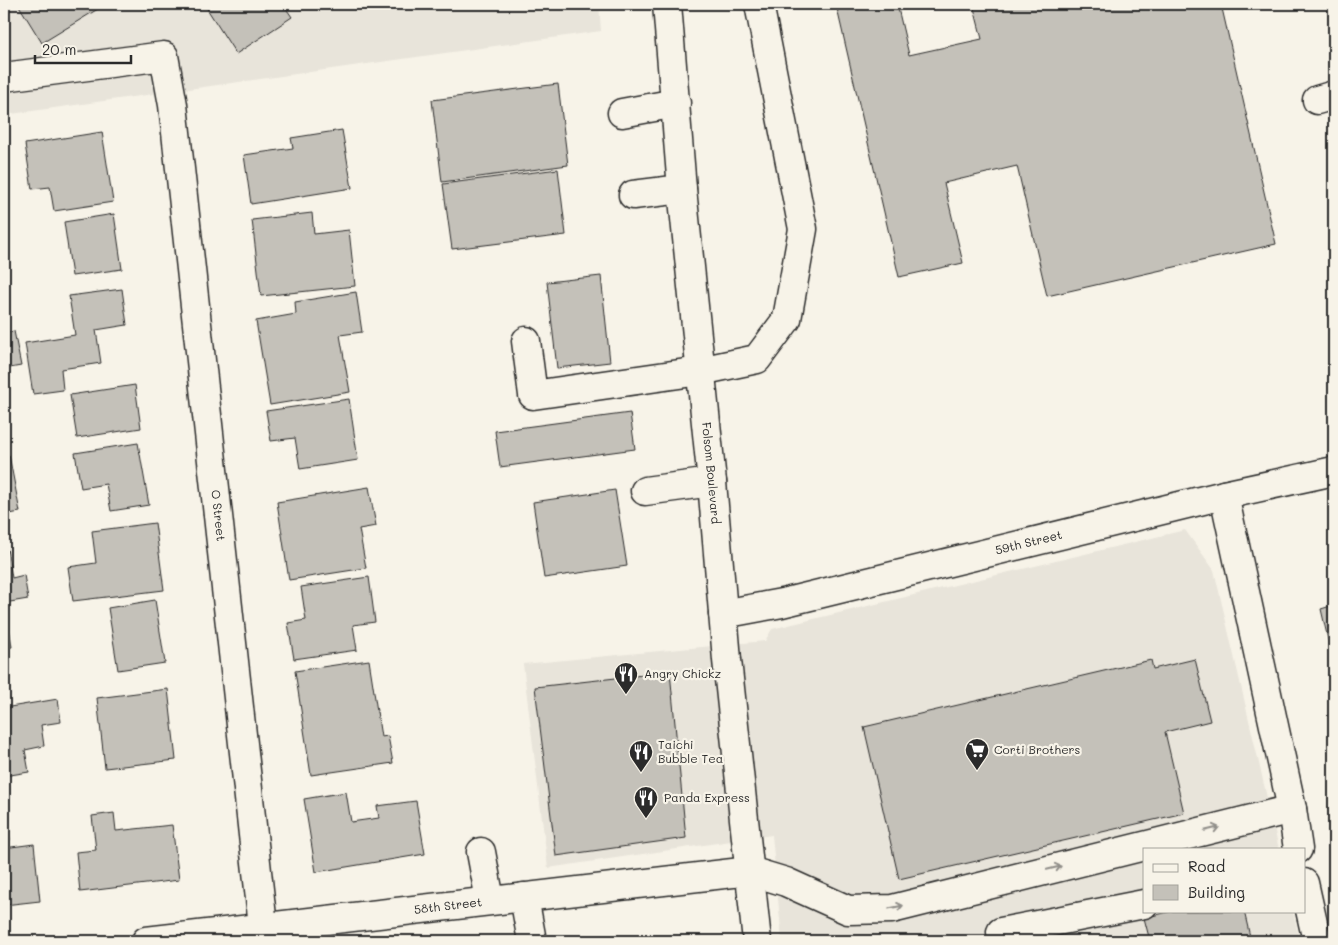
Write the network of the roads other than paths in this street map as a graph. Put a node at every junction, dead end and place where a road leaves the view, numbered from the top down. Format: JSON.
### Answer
{"nodes":[{"id":1,"x":667,"y":4,"type":"edge"},
{"id":2,"x":759,"y":4,"type":"edge"},
{"id":3,"x":4,"y":77,"type":"edge"},
{"id":4,"x":676,"y":103,"type":"junction"},
{"id":5,"x":622,"y":113,"type":"dead end"},
{"id":6,"x":682,"y":188,"type":"junction"},
{"id":7,"x":633,"y":195,"type":"dead end"},
{"id":8,"x":526,"y":341,"type":"dead end"},
{"id":9,"x":700,"y":371,"type":"junction"},
{"id":10,"x":1334,"y":471,"type":"edge"},
{"id":11,"x":712,"y":482,"type":"junction"},
{"id":12,"x":645,"y":491,"type":"dead end"},
{"id":13,"x":1224,"y":495,"type":"junction"},
{"id":14,"x":723,"y":614,"type":"junction"},
{"id":15,"x":1292,"y":808,"type":"junction"},
{"id":16,"x":1298,"y":848,"type":"edge"},
{"id":17,"x":481,"y":852,"type":"dead end"},
{"id":18,"x":750,"y":871,"type":"junction"},
{"id":19,"x":1306,"y":892,"type":"edge"},
{"id":20,"x":524,"y":897,"type":"junction"},
{"id":21,"x":490,"y":900,"type":"junction"},
{"id":22,"x":1143,"y":904,"type":"edge"},
{"id":23,"x":263,"y":926,"type":"junction"},
{"id":24,"x":146,"y":941,"type":"edge"},
{"id":25,"x":532,"y":941,"type":"edge"},
{"id":26,"x":757,"y":941,"type":"edge"},
{"id":27,"x":1003,"y":941,"type":"edge"},
{"id":28,"x":1317,"y":941,"type":"edge"}],
"edges":[{"from":1,"to":4,"type":"street","name":"Folsom Boulevard"},
{"from":2,"to":9,"type":"street"},
{"from":3,"to":23,"type":"street","name":"O Street"},
{"from":4,"to":5,"type":"street"},
{"from":4,"to":6,"type":"street","name":"Folsom Boulevard"},
{"from":6,"to":7,"type":"street"},
{"from":6,"to":9,"type":"street","name":"Folsom Boulevard"},
{"from":8,"to":9,"type":"street"},
{"from":9,"to":11,"type":"street","name":"Folsom Boulevard"},
{"from":10,"to":13,"type":"street","name":"59th Street"},
{"from":11,"to":12,"type":"street"},
{"from":11,"to":14,"type":"street","name":"Folsom Boulevard"},
{"from":13,"to":14,"type":"street","name":"59th Street"},
{"from":13,"to":15,"type":"street"},
{"from":14,"to":18,"type":"street","name":"Folsom Boulevard"},
{"from":15,"to":16,"type":"street"},
{"from":18,"to":15,"type":"street","one_way":true},
{"from":17,"to":21,"type":"street"},
{"from":18,"to":20,"type":"street","name":"58th Street"},
{"from":18,"to":26,"type":"street","name":"Folsom Boulevard"},
{"from":19,"to":28,"type":"street"},
{"from":20,"to":21,"type":"street","name":"58th Street"},
{"from":20,"to":25,"type":"street"},
{"from":21,"to":23,"type":"street","name":"58th Street"},
{"from":22,"to":27,"type":"street"},
{"from":23,"to":24,"type":"street","name":"58th Street"}]}
